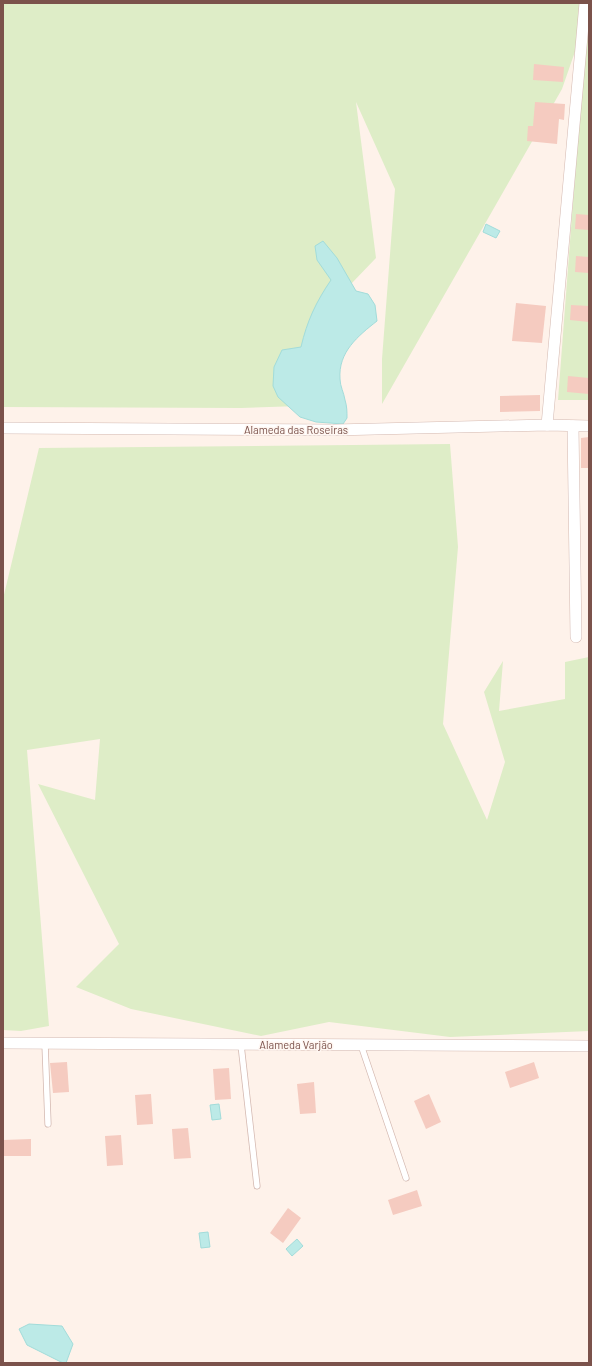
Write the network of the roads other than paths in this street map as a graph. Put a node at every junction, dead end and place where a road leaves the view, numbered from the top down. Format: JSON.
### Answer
{"nodes":[{"id":1,"x":585,"y":3,"type":"edge"},
{"id":2,"x":547,"y":425,"type":"junction"},
{"id":3,"x":573,"y":426,"type":"junction"},
{"id":4,"x":589,"y":426,"type":"edge"},
{"id":5,"x":3,"y":428,"type":"edge"},
{"id":6,"x":576,"y":637,"type":"dead end"},
{"id":7,"x":3,"y":1044,"type":"edge"},
{"id":8,"x":44,"y":1044,"type":"junction"},
{"id":9,"x":241,"y":1045,"type":"junction"},
{"id":10,"x":361,"y":1045,"type":"junction"},
{"id":11,"x":589,"y":1046,"type":"edge"},
{"id":12,"x":48,"y":1124,"type":"dead end"},
{"id":13,"x":406,"y":1178,"type":"dead end"},
{"id":14,"x":257,"y":1186,"type":"dead end"}],
"edges":[{"from":1,"to":2,"type":"street"},
{"from":2,"to":3,"type":"street","name":"Alameda das Roseiras"},
{"from":2,"to":5,"type":"street","name":"Alameda das Roseiras"},
{"from":3,"to":4,"type":"street","name":"Alameda das Roseiras"},
{"from":3,"to":6,"type":"street"},
{"from":7,"to":8,"type":"street","name":"Alameda Varjão"},
{"from":8,"to":9,"type":"street","name":"Alameda Varjão"},
{"from":8,"to":12,"type":"lane"},
{"from":9,"to":10,"type":"street","name":"Alameda Varjão"},
{"from":9,"to":14,"type":"lane"},
{"from":10,"to":11,"type":"street","name":"Alameda Varjão"},
{"from":10,"to":13,"type":"lane"}]}
